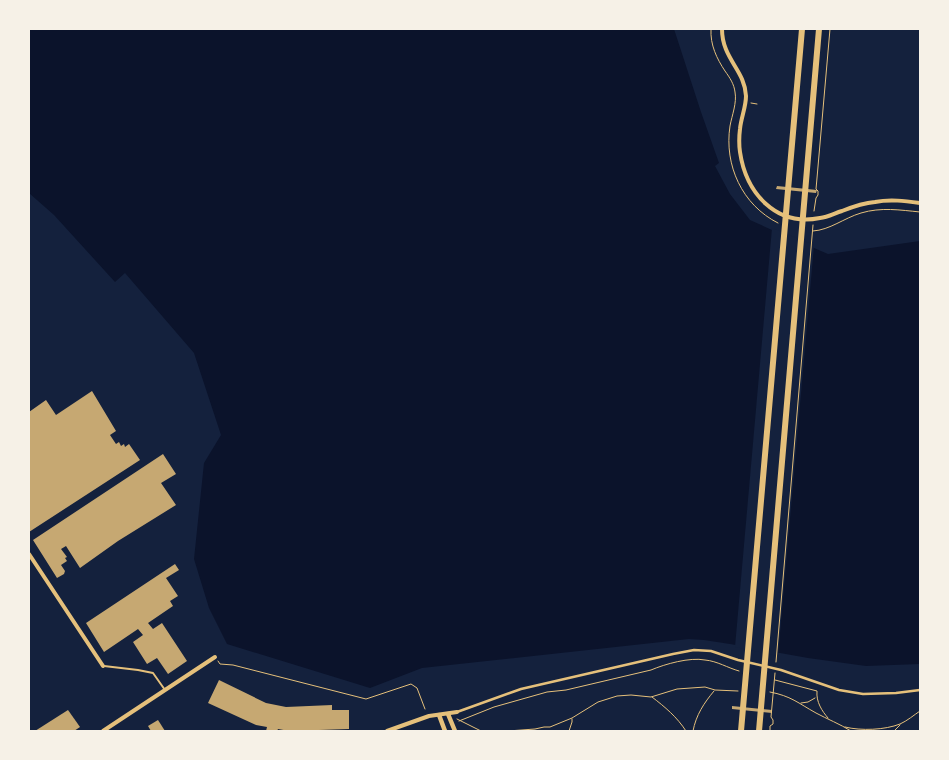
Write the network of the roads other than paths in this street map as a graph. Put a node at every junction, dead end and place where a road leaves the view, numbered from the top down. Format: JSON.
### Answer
{"nodes":[{"id":1,"x":722,"y":29,"type":"edge"},
{"id":2,"x":802,"y":29,"type":"edge"},
{"id":3,"x":819,"y":29,"type":"edge"},
{"id":4,"x":920,"y":203,"type":"edge"},
{"id":5,"x":29,"y":554,"type":"edge"},
{"id":6,"x":215,"y":656,"type":"dead end"},
{"id":7,"x":103,"y":666,"type":"joint"},
{"id":8,"x":165,"y":690,"type":"junction"},
{"id":9,"x":920,"y":690,"type":"edge"},
{"id":10,"x":457,"y":712,"type":"joint"},
{"id":11,"x":448,"y":714,"type":"junction"},
{"id":12,"x":439,"y":715,"type":"junction"},
{"id":13,"x":102,"y":731,"type":"edge"},
{"id":14,"x":387,"y":731,"type":"edge"},
{"id":15,"x":445,"y":731,"type":"edge"},
{"id":16,"x":454,"y":731,"type":"edge"},
{"id":17,"x":741,"y":731,"type":"edge"},
{"id":18,"x":759,"y":731,"type":"edge"}],
"edges":[{"from":1,"to":4,"type":"street"},
{"from":2,"to":17,"type":"highway"},
{"from":3,"to":18,"type":"highway"},
{"from":5,"to":7,"type":"street"},
{"from":6,"to":8,"type":"street"},
{"from":7,"to":8,"type":"lane"},
{"from":8,"to":13,"type":"street"},
{"from":9,"to":10,"type":"street"},
{"from":10,"to":11,"type":"street"},
{"from":11,"to":12,"type":"street"},
{"from":11,"to":16,"type":"street"},
{"from":12,"to":14,"type":"street"},
{"from":12,"to":15,"type":"street"}]}
